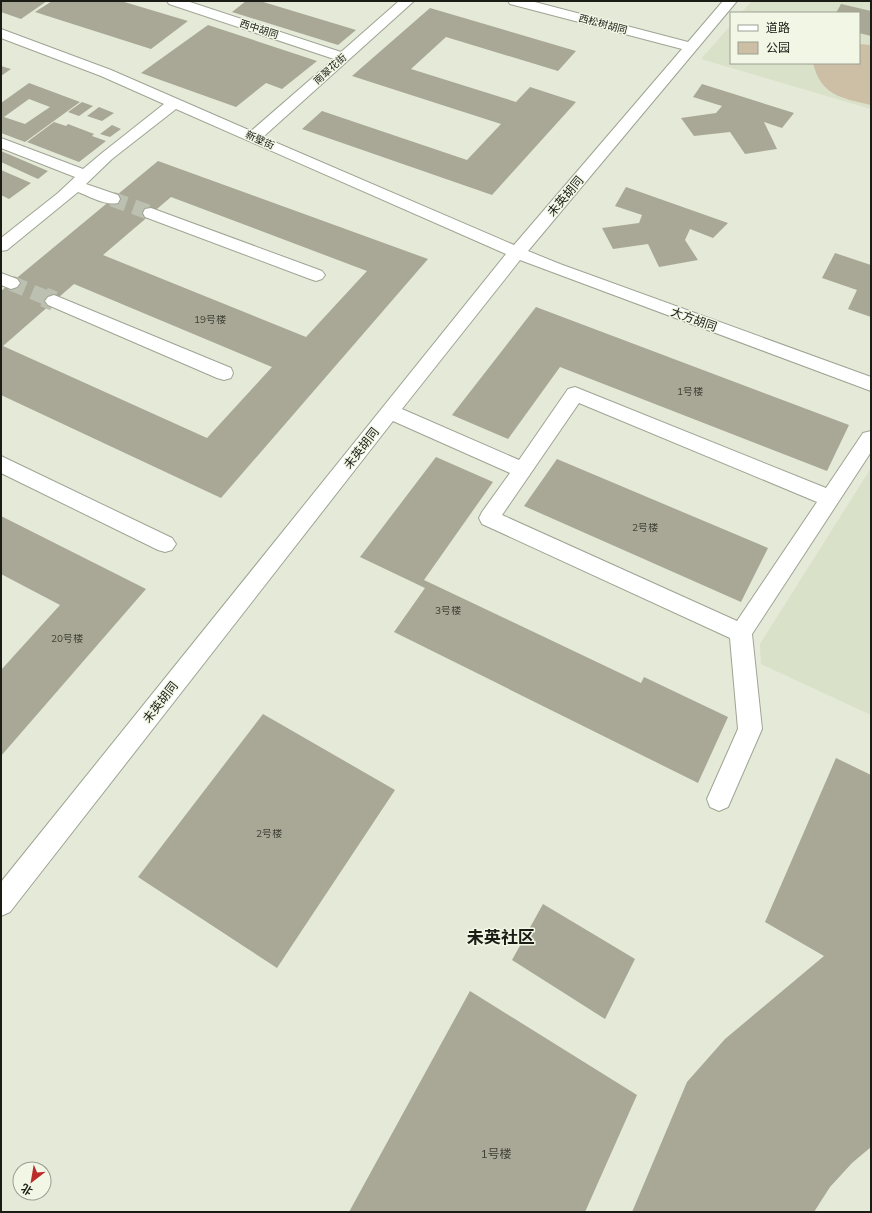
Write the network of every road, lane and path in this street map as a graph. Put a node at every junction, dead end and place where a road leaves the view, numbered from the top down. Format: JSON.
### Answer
{"nodes":[{"id":1,"x":174,"y":1,"type":"edge"},
{"id":2,"x":407,"y":1,"type":"edge"},
{"id":3,"x":515,"y":1,"type":"edge"},
{"id":4,"x":730,"y":1,"type":"edge"},
{"id":5,"x":1,"y":32,"type":"edge"},
{"id":6,"x":691,"y":47,"type":"junction"},
{"id":7,"x":343,"y":57,"type":"junction"},
{"id":8,"x":174,"y":103,"type":"junction"},
{"id":9,"x":254,"y":138,"type":"junction"},
{"id":10,"x":1,"y":143,"type":"edge"},
{"id":11,"x":81,"y":181,"type":"junction"},
{"id":12,"x":112,"y":199,"type":"tunnel mouth"},
{"id":13,"x":151,"y":213,"type":"tunnel mouth"},
{"id":14,"x":1,"y":246,"type":"edge"},
{"id":15,"x":517,"y":253,"type":"junction"},
{"id":16,"x":316,"y":275,"type":"dead end"},
{"id":17,"x":54,"y":302,"type":"tunnel mouth"},
{"id":18,"x":224,"y":373,"type":"dead end"},
{"id":19,"x":871,"y":384,"type":"edge"},
{"id":20,"x":390,"y":412,"type":"junction"},
{"id":21,"x":870,"y":438,"type":"dead end"},
{"id":22,"x":1,"y":464,"type":"edge"},
{"id":23,"x":523,"y":470,"type":"junction"},
{"id":24,"x":830,"y":498,"type":"junction"},
{"id":25,"x":165,"y":544,"type":"dead end"},
{"id":26,"x":741,"y":633,"type":"junction"},
{"id":27,"x":719,"y":799,"type":"dead end"},
{"id":28,"x":1,"y":903,"type":"edge"}],
"edges":[{"from":1,"to":7,"type":"street","name":"西中胡同"},
{"from":2,"to":7,"type":"street","name":"南翠花街"},
{"from":3,"to":6,"type":"street","name":"西松树胡同"},
{"from":4,"to":6,"type":"street","name":"未英胡同"},
{"from":5,"to":8,"type":"street","name":"新壁街"},
{"from":6,"to":15,"type":"street","name":"未英胡同"},
{"from":7,"to":9,"type":"street","name":"南翠花街"},
{"from":8,"to":9,"type":"street","name":"新壁街"},
{"from":8,"to":11,"type":"street"},
{"from":9,"to":15,"type":"street","name":"新壁街"},
{"from":10,"to":11,"type":"street"},
{"from":11,"to":12,"type":"street"},
{"from":11,"to":14,"type":"street"},
{"from":13,"to":16,"type":"street"},
{"from":15,"to":19,"type":"street","name":"大方胡同"},
{"from":15,"to":20,"type":"street","name":"未英胡同"},
{"from":17,"to":18,"type":"street"},
{"from":20,"to":23,"type":"street"},
{"from":20,"to":28,"type":"street","name":"未英胡同"},
{"from":21,"to":24,"type":"street"},
{"from":22,"to":25,"type":"street"},
{"from":23,"to":24,"type":"street"},
{"from":23,"to":26,"type":"street"},
{"from":24,"to":26,"type":"street"},
{"from":26,"to":27,"type":"street"}]}
